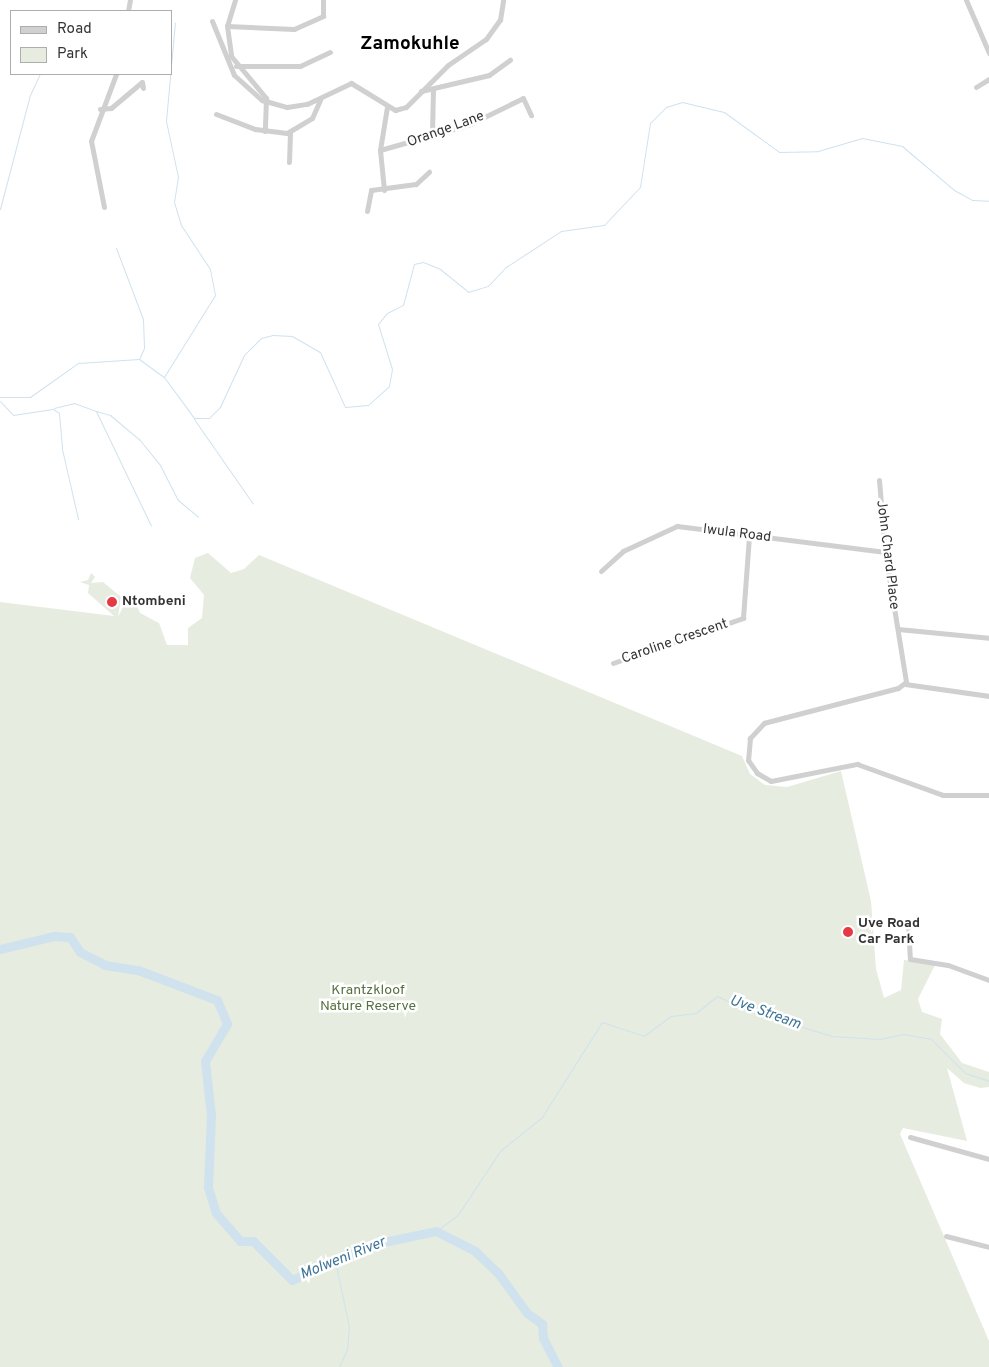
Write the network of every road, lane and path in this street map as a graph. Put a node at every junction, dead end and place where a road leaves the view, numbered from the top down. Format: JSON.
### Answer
{"nodes":[{"id":1,"x":235,"y":0,"type":"edge"},
{"id":2,"x":323,"y":0,"type":"edge"},
{"id":3,"x":503,"y":0,"type":"edge"},
{"id":4,"x":966,"y":0,"type":"edge"},
{"id":5,"x":212,"y":21,"type":"dead end"},
{"id":6,"x":227,"y":26,"type":"junction"},
{"id":7,"x":330,"y":52,"type":"dead end"},
{"id":8,"x":989,"y":53,"type":"edge"},
{"id":9,"x":510,"y":60,"type":"dead end"},
{"id":10,"x":236,"y":66,"type":"junction"},
{"id":11,"x":116,"y":75,"type":"edge"},
{"id":12,"x":989,"y":79,"type":"edge"},
{"id":13,"x":976,"y":87,"type":"dead end"},
{"id":14,"x":143,"y":88,"type":"dead end"},
{"id":15,"x":433,"y":89,"type":"junction"},
{"id":16,"x":421,"y":92,"type":"junction"},
{"id":17,"x":320,"y":100,"type":"junction"},
{"id":18,"x":267,"y":102,"type":"junction"},
{"id":19,"x":387,"y":107,"type":"junction"},
{"id":20,"x":100,"y":109,"type":"junction"},
{"id":21,"x":216,"y":114,"type":"dead end"},
{"id":22,"x":531,"y":115,"type":"dead end"},
{"id":23,"x":265,"y":131,"type":"junction"},
{"id":24,"x":290,"y":133,"type":"junction"},
{"id":25,"x":432,"y":133,"type":"junction"},
{"id":26,"x":379,"y":151,"type":"junction"},
{"id":27,"x":289,"y":162,"type":"dead end"},
{"id":28,"x":429,"y":172,"type":"dead end"},
{"id":29,"x":384,"y":190,"type":"junction"},
{"id":30,"x":104,"y":207,"type":"dead end"},
{"id":31,"x":367,"y":211,"type":"dead end"},
{"id":32,"x":878,"y":480,"type":"dead end"},
{"id":33,"x":749,"y":536,"type":"junction"},
{"id":34,"x":885,"y":552,"type":"junction"},
{"id":35,"x":601,"y":571,"type":"dead end"},
{"id":36,"x":898,"y":629,"type":"junction"},
{"id":37,"x":989,"y":638,"type":"edge"},
{"id":38,"x":613,"y":663,"type":"dead end"},
{"id":39,"x":905,"y":684,"type":"junction"},
{"id":40,"x":989,"y":696,"type":"edge"},
{"id":41,"x":989,"y":795,"type":"edge"},
{"id":42,"x":908,"y":923,"type":"dead end"},
{"id":43,"x":989,"y":980,"type":"edge"},
{"id":44,"x":910,"y":1137,"type":"dead end"},
{"id":45,"x":989,"y":1159,"type":"edge"},
{"id":46,"x":946,"y":1236,"type":"dead end"},
{"id":47,"x":989,"y":1248,"type":"edge"}],
"edges":[{"from":1,"to":6,"type":"street"},
{"from":2,"to":6,"type":"street"},
{"from":3,"to":16,"type":"street"},
{"from":4,"to":8,"type":"street"},
{"from":5,"to":18,"type":"street"},
{"from":6,"to":10,"type":"street"},
{"from":7,"to":10,"type":"street"},
{"from":9,"to":15,"type":"street"},
{"from":10,"to":18,"type":"street"},
{"from":11,"to":20,"type":"street"},
{"from":12,"to":13,"type":"street"},
{"from":14,"to":20,"type":"street"},
{"from":15,"to":16,"type":"street"},
{"from":15,"to":25,"type":"street"},
{"from":16,"to":19,"type":"street"},
{"from":17,"to":18,"type":"street"},
{"from":17,"to":19,"type":"street"},
{"from":17,"to":24,"type":"street"},
{"from":18,"to":23,"type":"street"},
{"from":19,"to":26,"type":"street"},
{"from":20,"to":30,"type":"street"},
{"from":21,"to":23,"type":"street"},
{"from":22,"to":25,"type":"street","name":"Orange Lane"},
{"from":23,"to":24,"type":"street"},
{"from":24,"to":27,"type":"street"},
{"from":25,"to":26,"type":"street","name":"Orange Lane"},
{"from":26,"to":29,"type":"street"},
{"from":28,"to":29,"type":"street"},
{"from":29,"to":31,"type":"street"},
{"from":32,"to":34,"type":"street","name":"John Chard Place"},
{"from":33,"to":34,"type":"street","name":"Iwula Road"},
{"from":33,"to":35,"type":"street","name":"Iwula Road"},
{"from":33,"to":38,"type":"street","name":"Caroline Crescent"},
{"from":34,"to":36,"type":"street","name":"John Chard Place"},
{"from":36,"to":37,"type":"street"},
{"from":36,"to":39,"type":"street","name":"John Chard Place"},
{"from":39,"to":40,"type":"street"},
{"from":39,"to":41,"type":"street"},
{"from":42,"to":43,"type":"street"},
{"from":44,"to":45,"type":"street"},
{"from":46,"to":47,"type":"street"}]}
